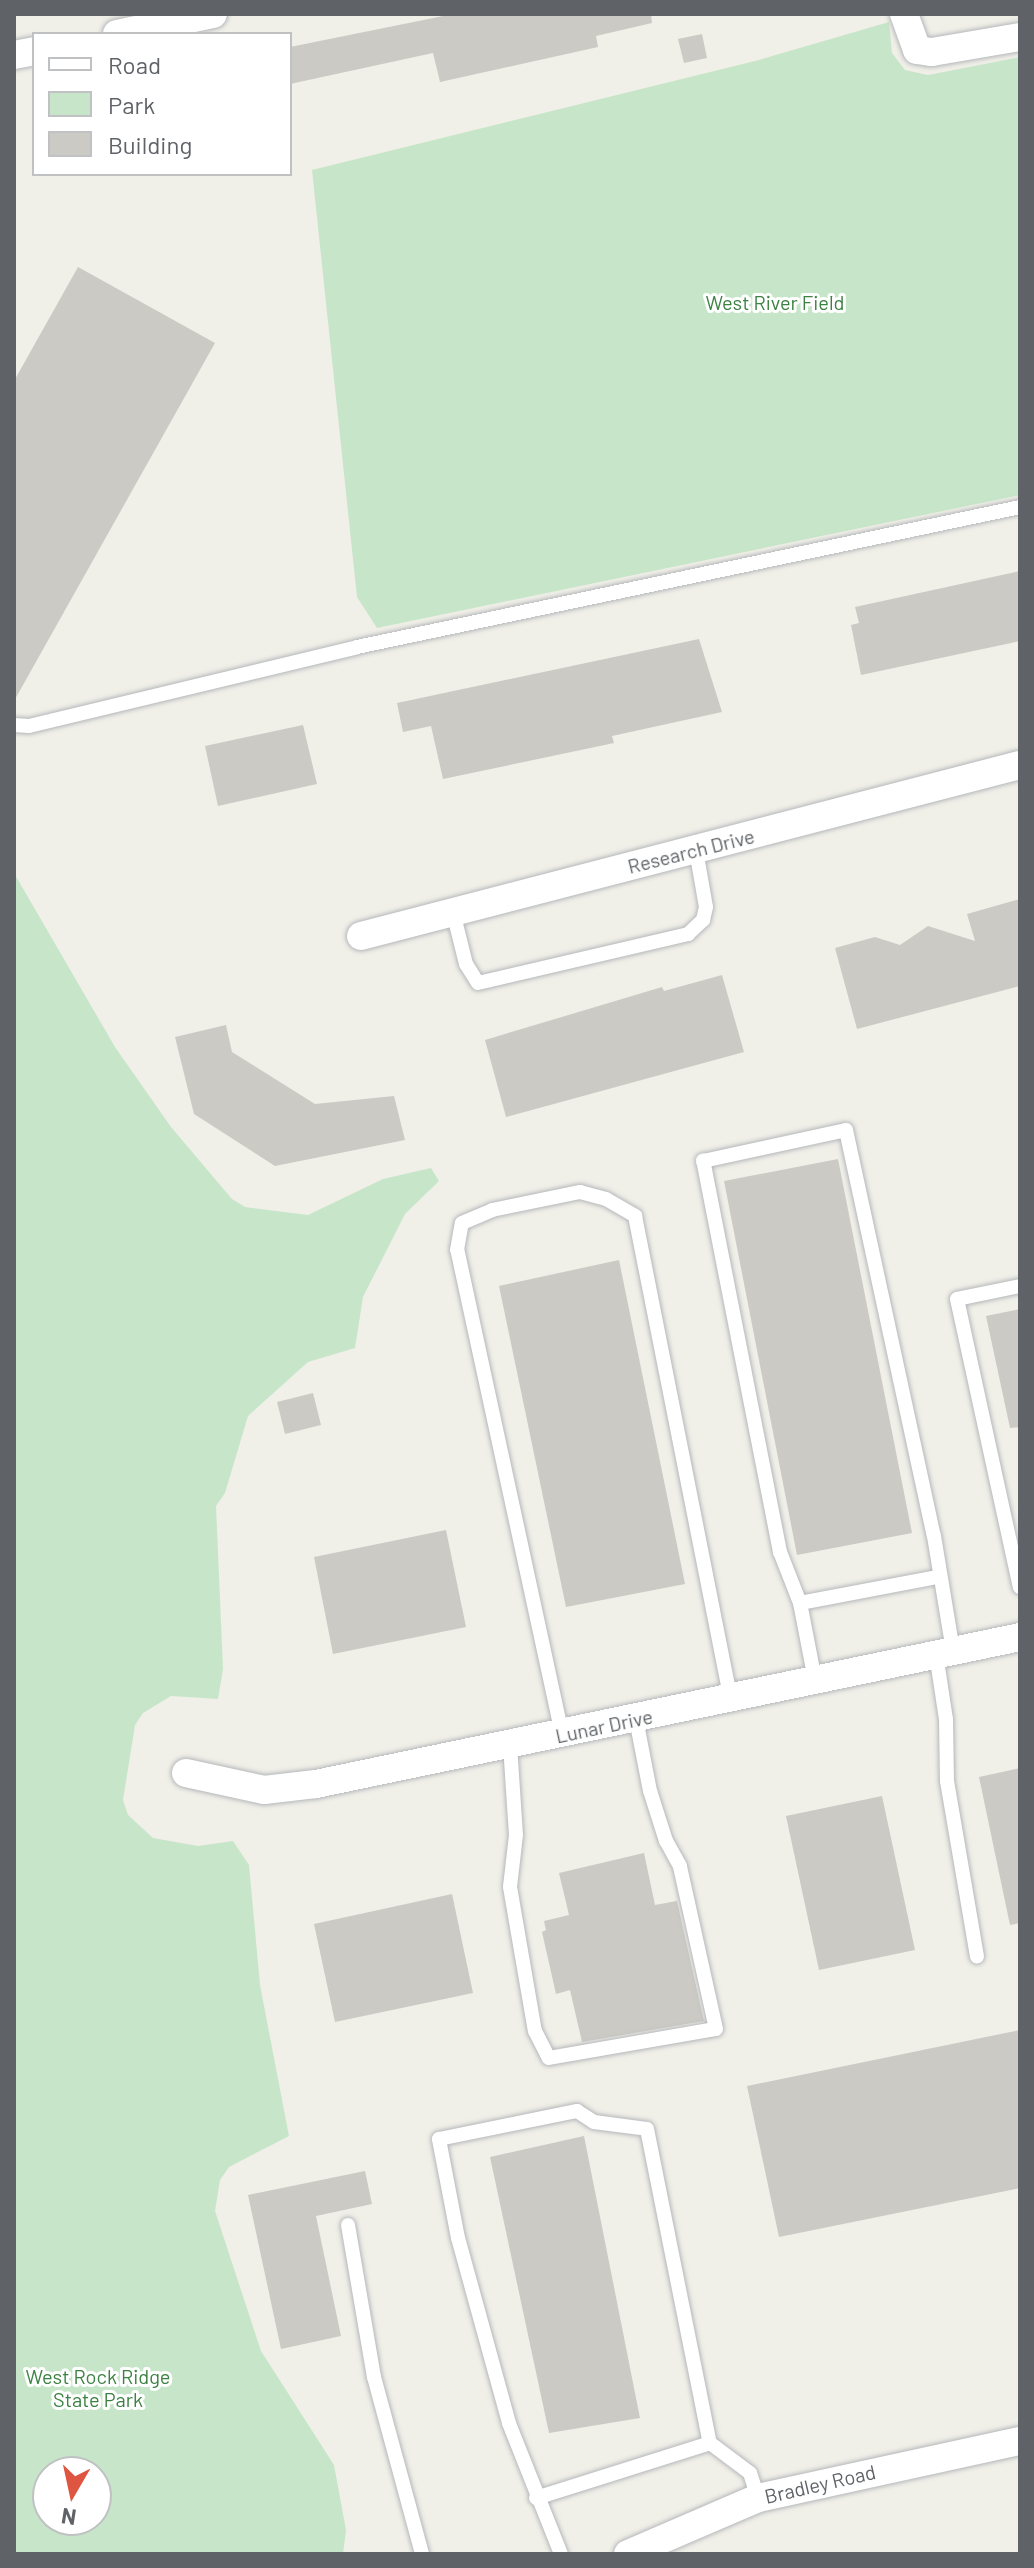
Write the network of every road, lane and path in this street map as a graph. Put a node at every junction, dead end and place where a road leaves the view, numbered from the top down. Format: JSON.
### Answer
{"nodes":[{"id":1,"x":213,"y":14,"type":"edge"},
{"id":2,"x":904,"y":14,"type":"edge"},
{"id":3,"x":127,"y":32,"type":"edge"},
{"id":4,"x":1020,"y":37,"type":"edge"},
{"id":5,"x":1020,"y":507,"type":"edge"},
{"id":6,"x":14,"y":725,"type":"edge"},
{"id":7,"x":1020,"y":765,"type":"edge"},
{"id":8,"x":696,"y":850,"type":"junction"},
{"id":9,"x":453,"y":912,"type":"junction"},
{"id":10,"x":361,"y":936,"type":"dead end"},
{"id":11,"x":1020,"y":1286,"type":"edge"},
{"id":12,"x":1017,"y":1559,"type":"edge"},
{"id":13,"x":937,"y":1577,"type":"junction"},
{"id":14,"x":1020,"y":1587,"type":"edge"},
{"id":15,"x":800,"y":1603,"type":"junction"},
{"id":16,"x":1020,"y":1637,"type":"edge"},
{"id":17,"x":945,"y":1653,"type":"junction"},
{"id":18,"x":815,"y":1680,"type":"junction"},
{"id":19,"x":731,"y":1699,"type":"junction"},
{"id":20,"x":636,"y":1719,"type":"junction"},
{"id":21,"x":562,"y":1734,"type":"junction"},
{"id":22,"x":510,"y":1745,"type":"junction"},
{"id":23,"x":186,"y":1773,"type":"dead end"},
{"id":24,"x":977,"y":1956,"type":"dead end"},
{"id":25,"x":348,"y":2225,"type":"dead end"},
{"id":26,"x":1020,"y":2441,"type":"edge"},
{"id":27,"x":710,"y":2443,"type":"junction"},
{"id":28,"x":536,"y":2498,"type":"junction"},
{"id":29,"x":758,"y":2498,"type":"junction"},
{"id":30,"x":422,"y":2554,"type":"edge"},
{"id":31,"x":561,"y":2554,"type":"edge"},
{"id":32,"x":628,"y":2554,"type":"edge"}],
"edges":[{"from":1,"to":3,"type":"street"},
{"from":2,"to":4,"type":"street"},
{"from":5,"to":6,"type":"lane"},
{"from":7,"to":8,"type":"street","name":"Research Drive"},
{"from":8,"to":9,"type":"street","name":"Research Drive"},
{"from":8,"to":9,"type":"lane"},
{"from":9,"to":10,"type":"street","name":"Research Drive"},
{"from":11,"to":12,"type":"lane"},
{"from":12,"to":14,"type":"lane"},
{"from":13,"to":15,"type":"lane"},
{"from":13,"to":15,"type":"lane"},
{"from":13,"to":17,"type":"lane"},
{"from":15,"to":18,"type":"lane"},
{"from":16,"to":17,"type":"street","name":"Lunar Drive"},
{"from":17,"to":18,"type":"street","name":"Lunar Drive"},
{"from":17,"to":24,"type":"lane"},
{"from":18,"to":19,"type":"street","name":"Lunar Drive"},
{"from":19,"to":20,"type":"street","name":"Lunar Drive"},
{"from":19,"to":21,"type":"lane"},
{"from":20,"to":21,"type":"street","name":"Lunar Drive"},
{"from":20,"to":22,"type":"lane"},
{"from":21,"to":22,"type":"street","name":"Lunar Drive"},
{"from":22,"to":23,"type":"street","name":"Lunar Drive"},
{"from":25,"to":30,"type":"lane"},
{"from":26,"to":29,"type":"street","name":"Bradley Road"},
{"from":27,"to":28,"type":"lane"},
{"from":27,"to":28,"type":"lane"},
{"from":27,"to":29,"type":"lane"},
{"from":28,"to":31,"type":"lane"},
{"from":29,"to":32,"type":"street","name":"Bradley Road"}]}
